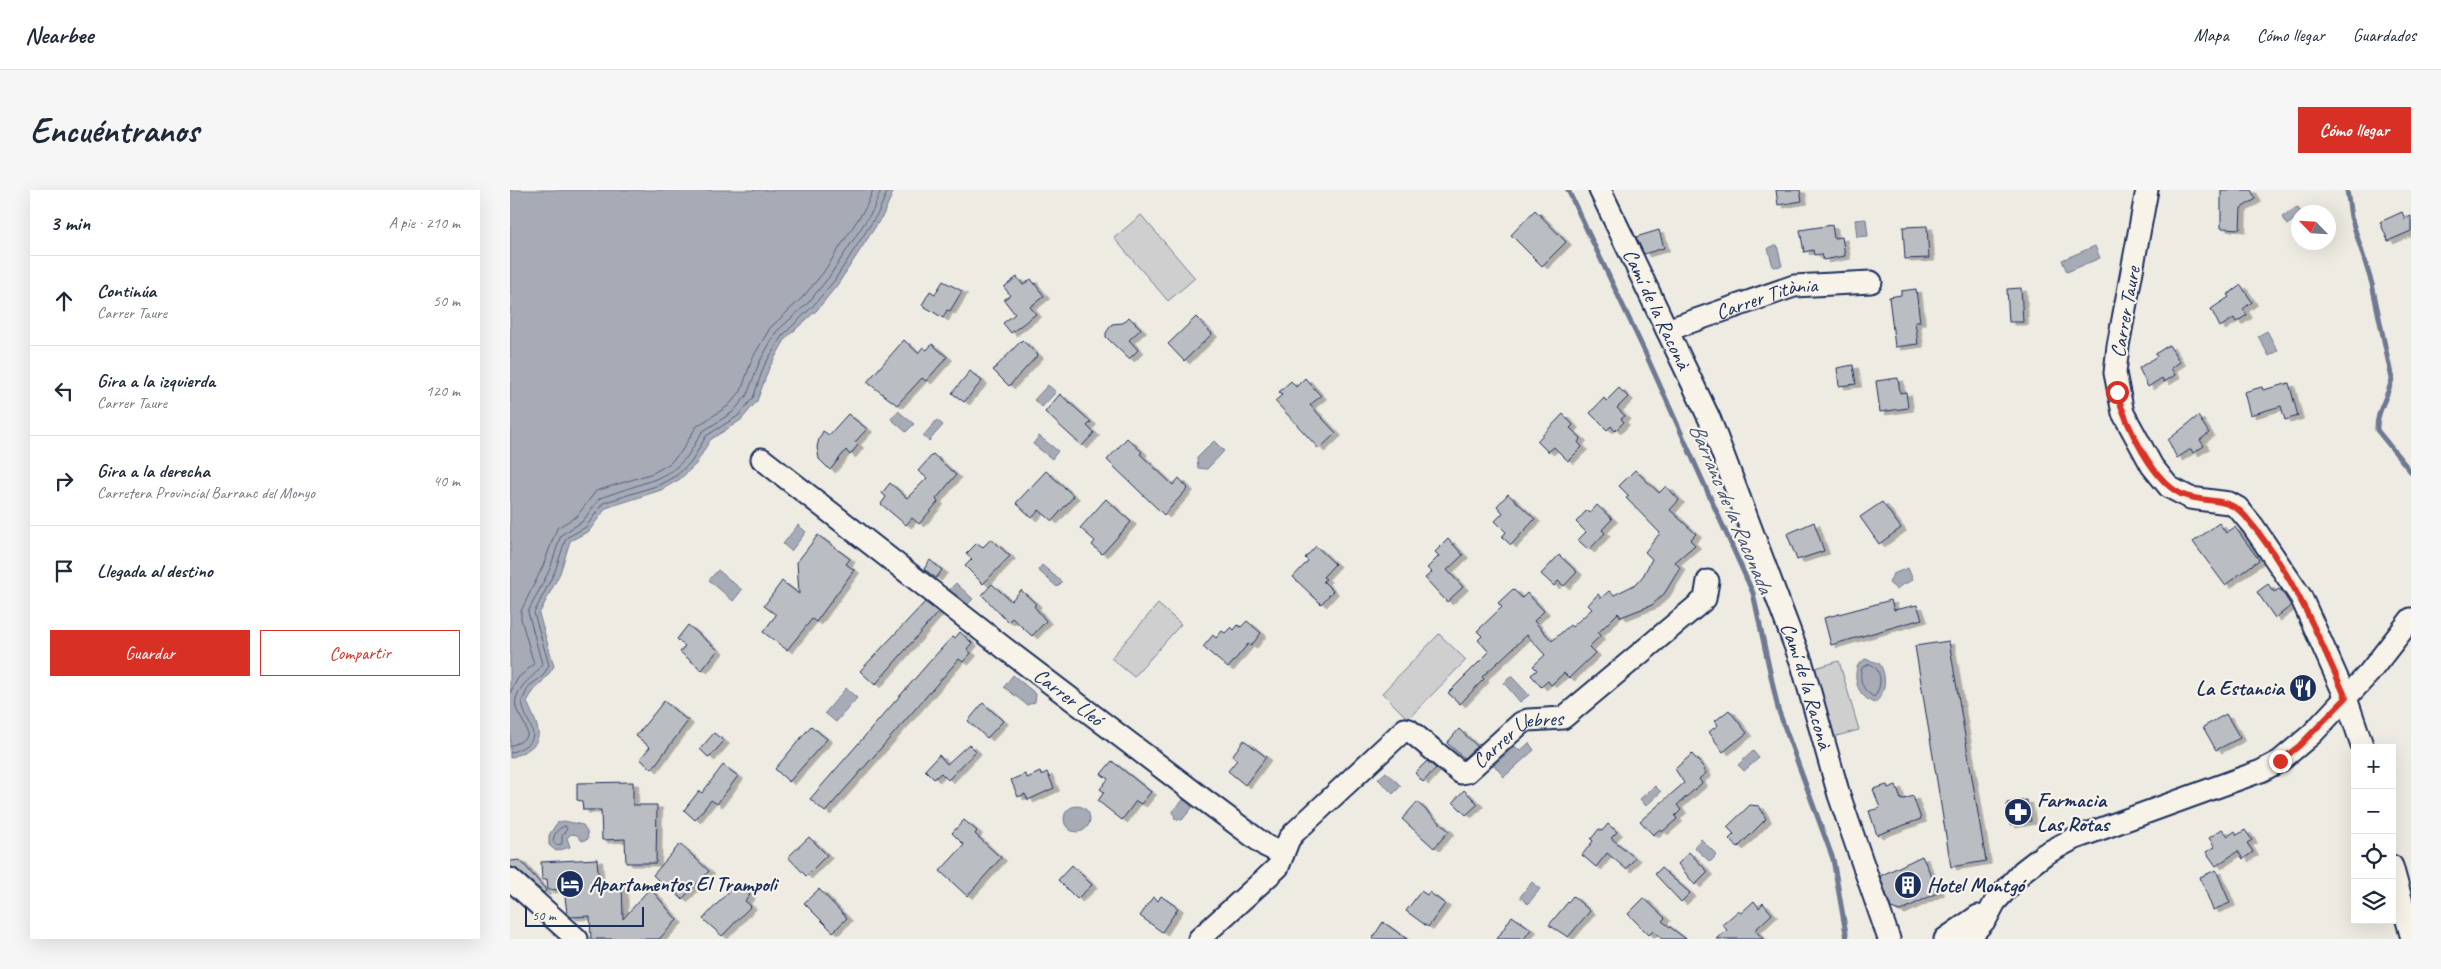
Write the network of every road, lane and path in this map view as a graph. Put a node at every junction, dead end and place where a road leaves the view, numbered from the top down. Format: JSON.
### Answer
{"nodes":[{"id":1,"x":2148,"y":190,"type":"edge"},
{"id":2,"x":1605,"y":191,"type":"edge"},
{"id":3,"x":1870,"y":282,"type":"dead end"},
{"id":4,"x":1667,"y":330,"type":"junction"},
{"id":5,"x":762,"y":459,"type":"dead end"},
{"id":6,"x":1708,"y":581,"type":"dead end"},
{"id":7,"x":2411,"y":619,"type":"edge"},
{"id":8,"x":2346,"y":698,"type":"junction"},
{"id":9,"x":2362,"y":744,"type":"edge"},
{"id":10,"x":1283,"y":854,"type":"junction"},
{"id":11,"x":510,"y":879,"type":"edge"},
{"id":12,"x":2396,"y":879,"type":"edge"},
{"id":13,"x":1995,"y":902,"type":"junction"},
{"id":14,"x":2411,"y":935,"type":"edge"},
{"id":15,"x":577,"y":939,"type":"edge"},
{"id":16,"x":1199,"y":939,"type":"edge"},
{"id":17,"x":1889,"y":939,"type":"edge"},
{"id":18,"x":1945,"y":939,"type":"edge"},
{"id":19,"x":1968,"y":939,"type":"edge"}],
"edges":[{"from":1,"to":8,"type":"street","name":"Carrer Taure"},
{"from":2,"to":4,"type":"street","name":"Camí de la Raconà"},
{"from":3,"to":4,"type":"street","name":"Carrer Titània"},
{"from":4,"to":17,"type":"street","name":"Camí de la Raconà"},
{"from":5,"to":10,"type":"street","name":"Carrer Lleó"},
{"from":6,"to":10,"type":"street","name":"Carrer Llebres"},
{"from":7,"to":8,"type":"street"},
{"from":8,"to":9,"type":"street","name":"Carrer Taure"},
{"from":8,"to":13,"type":"street"},
{"from":10,"to":16,"type":"street"},
{"from":11,"to":15,"type":"street"},
{"from":12,"to":14,"type":"street"},
{"from":13,"to":18,"type":"street"},
{"from":13,"to":19,"type":"street"}]}
